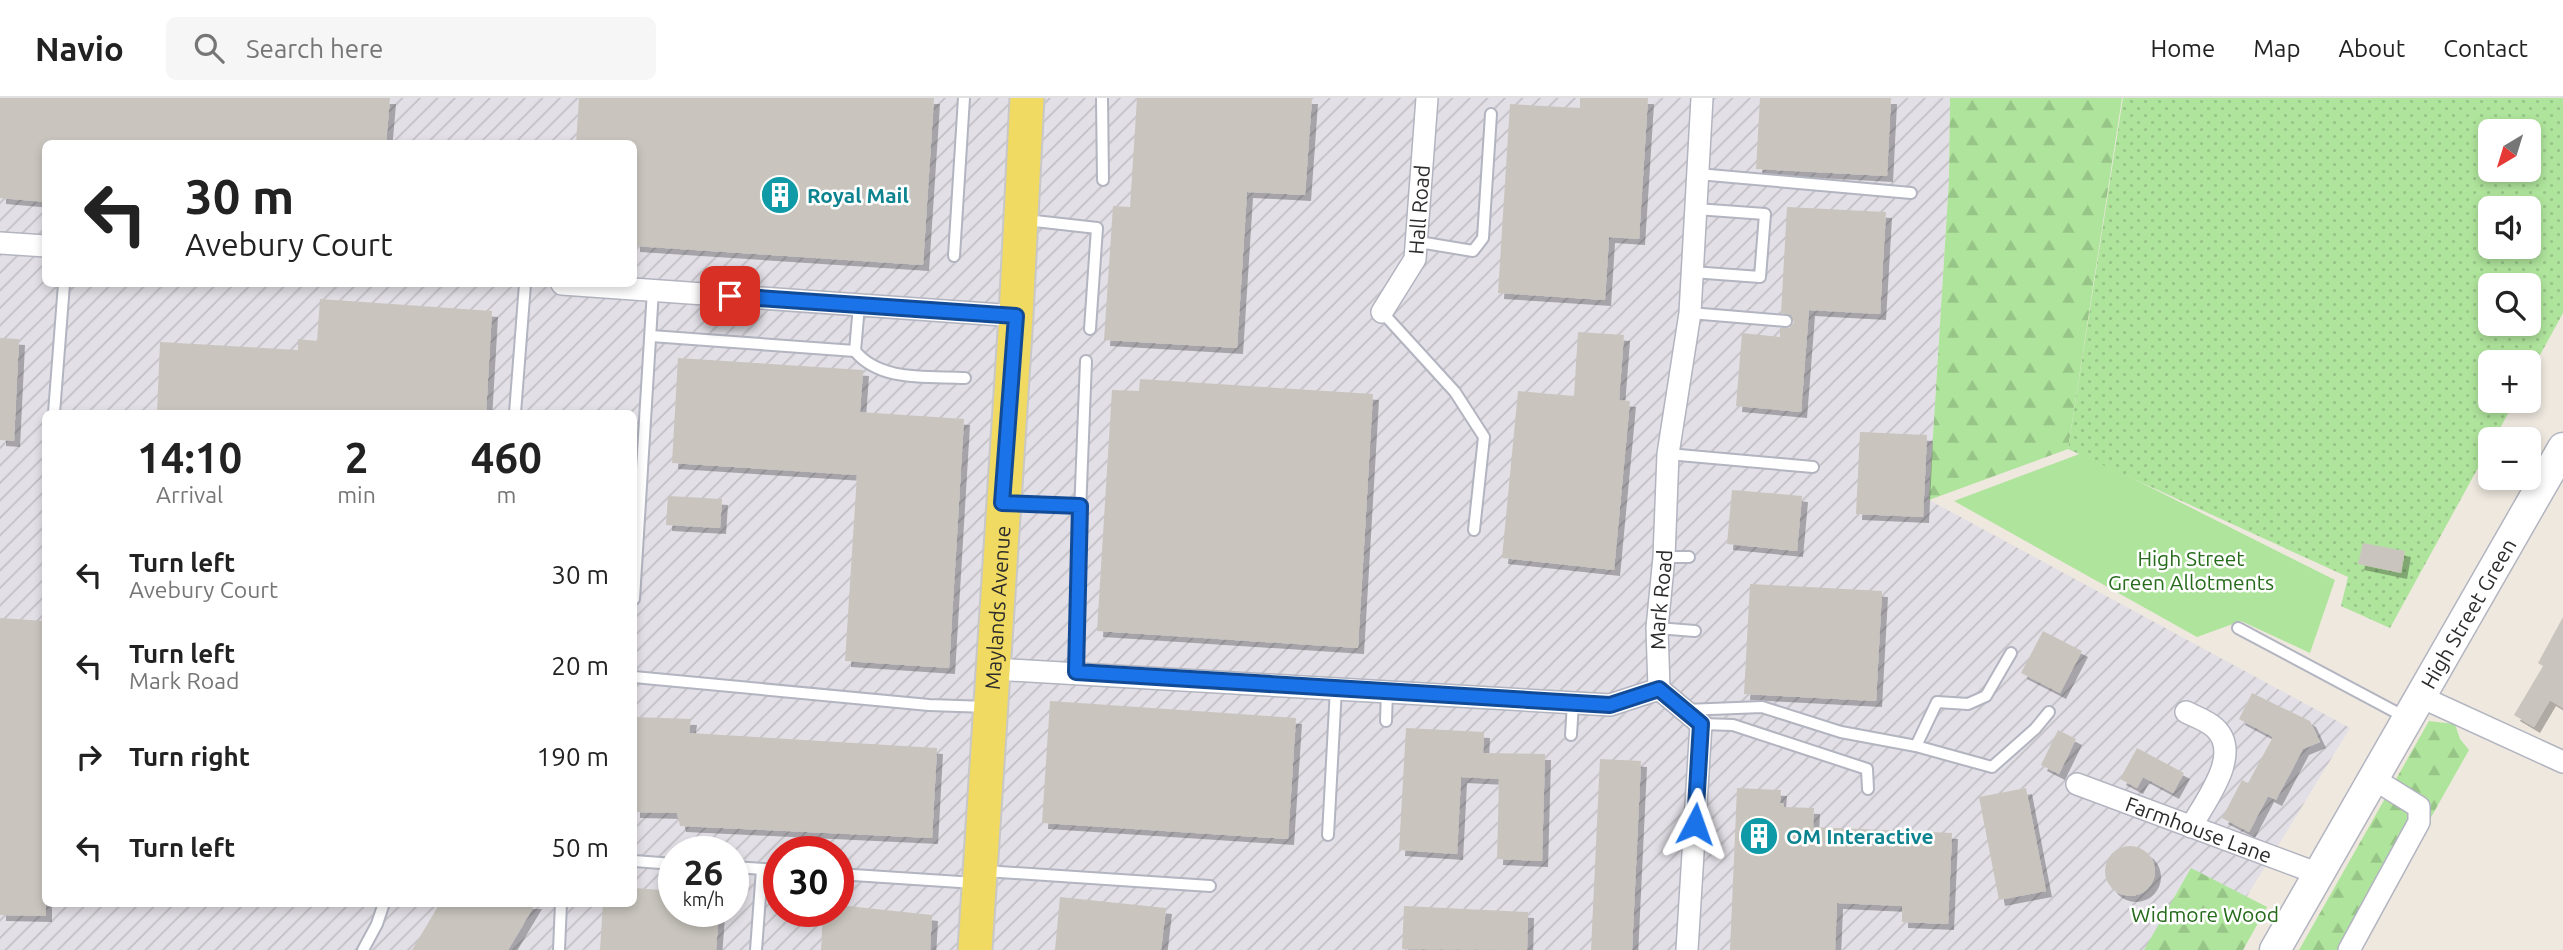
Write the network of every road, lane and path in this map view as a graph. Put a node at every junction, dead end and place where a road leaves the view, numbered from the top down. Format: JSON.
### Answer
{"nodes":[{"id":1,"x":964,"y":98,"type":"edge"},
{"id":2,"x":1027,"y":98,"type":"edge"},
{"id":3,"x":1102,"y":98,"type":"edge"},
{"id":4,"x":1427,"y":98,"type":"edge"},
{"id":5,"x":1702,"y":98,"type":"edge"},
{"id":6,"x":1490,"y":114,"type":"dead end"},
{"id":7,"x":1698,"y":174,"type":"junction"},
{"id":8,"x":1103,"y":180,"type":"dead end"},
{"id":9,"x":1911,"y":193,"type":"dead end"},
{"id":10,"x":1696,"y":209,"type":"junction"},
{"id":11,"x":1020,"y":219,"type":"junction"},
{"id":12,"x":1419,"y":242,"type":"junction"},
{"id":13,"x":0,"y":243,"type":"edge"},
{"id":14,"x":42,"y":246,"type":"edge"},
{"id":15,"x":954,"y":256,"type":"dead end"},
{"id":16,"x":1692,"y":272,"type":"junction"},
{"id":17,"x":64,"y":287,"type":"edge"},
{"id":18,"x":525,"y":287,"type":"edge"},
{"id":19,"x":608,"y":287,"type":"edge"},
{"id":20,"x":653,"y":290,"type":"junction"},
{"id":21,"x":859,"y":305,"type":"junction"},
{"id":22,"x":1382,"y":312,"type":"joint"},
{"id":23,"x":1690,"y":313,"type":"junction"},
{"id":24,"x":1016,"y":316,"type":"junction"},
{"id":25,"x":1786,"y":321,"type":"dead end"},
{"id":26,"x":1090,"y":329,"type":"dead end"},
{"id":27,"x":651,"y":336,"type":"junction"},
{"id":28,"x":855,"y":351,"type":"junction"},
{"id":29,"x":1086,"y":361,"type":"dead end"},
{"id":30,"x":965,"y":378,"type":"dead end"},
{"id":31,"x":54,"y":410,"type":"edge"},
{"id":32,"x":515,"y":410,"type":"edge"},
{"id":33,"x":2563,"y":449,"type":"edge"},
{"id":34,"x":1668,"y":454,"type":"junction"},
{"id":35,"x":1814,"y":467,"type":"dead end"},
{"id":36,"x":1002,"y":503,"type":"junction"},
{"id":37,"x":1080,"y":506,"type":"junction"},
{"id":38,"x":1474,"y":530,"type":"dead end"},
{"id":39,"x":637,"y":552,"type":"edge"},
{"id":40,"x":1664,"y":557,"type":"junction"},
{"id":41,"x":1689,"y":558,"type":"dead end"},
{"id":42,"x":1657,"y":628,"type":"junction"},
{"id":43,"x":2238,"y":628,"type":"dead end"},
{"id":44,"x":1695,"y":631,"type":"dead end"},
{"id":45,"x":2011,"y":653,"type":"dead end"},
{"id":46,"x":993,"y":669,"type":"junction"},
{"id":47,"x":1076,"y":672,"type":"junction"},
{"id":48,"x":637,"y":677,"type":"edge"},
{"id":49,"x":1336,"y":688,"type":"junction"},
{"id":50,"x":1659,"y":689,"type":"junction"},
{"id":51,"x":1387,"y":691,"type":"junction"},
{"id":52,"x":1573,"y":703,"type":"junction"},
{"id":53,"x":991,"y":708,"type":"junction"},
{"id":54,"x":2415,"y":708,"type":"junction"},
{"id":55,"x":1682,"y":710,"type":"junction"},
{"id":56,"x":2049,"y":712,"type":"dead end"},
{"id":57,"x":2186,"y":712,"type":"dead end"},
{"id":58,"x":1386,"y":721,"type":"dead end"},
{"id":59,"x":1701,"y":724,"type":"junction"},
{"id":60,"x":1571,"y":735,"type":"dead end"},
{"id":61,"x":1916,"y":746,"type":"junction"},
{"id":62,"x":2563,"y":762,"type":"edge"},
{"id":63,"x":2374,"y":779,"type":"junction"},
{"id":64,"x":2077,"y":784,"type":"dead end"},
{"id":65,"x":1868,"y":789,"type":"dead end"},
{"id":66,"x":2191,"y":827,"type":"junction"},
{"id":67,"x":1328,"y":835,"type":"dead end"},
{"id":68,"x":637,"y":861,"type":"edge"},
{"id":69,"x":658,"y":862,"type":"edge"},
{"id":70,"x":749,"y":868,"type":"edge"},
{"id":71,"x":762,"y":869,"type":"joint"},
{"id":72,"x":854,"y":874,"type":"edge"},
{"id":73,"x":2319,"y":874,"type":"junction"},
{"id":74,"x":978,"y":877,"type":"junction"},
{"id":75,"x":1210,"y":886,"type":"dead end"},
{"id":76,"x":383,"y":907,"type":"edge"},
{"id":77,"x":561,"y":907,"type":"edge"},
{"id":78,"x":362,"y":950,"type":"edge"},
{"id":79,"x":559,"y":950,"type":"edge"},
{"id":80,"x":756,"y":950,"type":"edge"},
{"id":81,"x":975,"y":950,"type":"edge"},
{"id":82,"x":1687,"y":950,"type":"edge"},
{"id":83,"x":2275,"y":950,"type":"edge"},
{"id":84,"x":2349,"y":950,"type":"edge"}],
"edges":[{"from":1,"to":15,"type":"lane"},
{"from":2,"to":11,"type":"main road","name":"Maylands Avenue"},
{"from":3,"to":8,"type":"lane"},
{"from":4,"to":12,"type":"street","name":"Hall Road"},
{"from":5,"to":7,"type":"street","name":"Mark Road"},
{"from":6,"to":12,"type":"lane"},
{"from":7,"to":9,"type":"lane"},
{"from":7,"to":10,"type":"street","name":"Mark Road"},
{"from":10,"to":16,"type":"street","name":"Mark Road"},
{"from":10,"to":16,"type":"lane"},
{"from":11,"to":24,"type":"main road","name":"Maylands Avenue"},
{"from":11,"to":26,"type":"lane"},
{"from":12,"to":22,"type":"street","name":"Hall Road"},
{"from":13,"to":14,"type":"street"},
{"from":16,"to":23,"type":"street","name":"Mark Road"},
{"from":17,"to":31,"type":"lane"},
{"from":18,"to":32,"type":"lane"},
{"from":19,"to":20,"type":"street"},
{"from":20,"to":21,"type":"street"},
{"from":20,"to":27,"type":"lane"},
{"from":21,"to":24,"type":"street"},
{"from":21,"to":28,"type":"lane"},
{"from":22,"to":38,"type":"lane"},
{"from":23,"to":25,"type":"lane"},
{"from":23,"to":34,"type":"street","name":"Mark Road"},
{"from":24,"to":36,"type":"main road","name":"Maylands Avenue"},
{"from":27,"to":28,"type":"lane"},
{"from":27,"to":39,"type":"lane"},
{"from":28,"to":30,"type":"lane"},
{"from":29,"to":37,"type":"lane"},
{"from":33,"to":54,"type":"street","name":"High Street Green"},
{"from":34,"to":35,"type":"lane"},
{"from":34,"to":40,"type":"street","name":"Mark Road"},
{"from":36,"to":37,"type":"lane"},
{"from":36,"to":46,"type":"main road","name":"Maylands Avenue"},
{"from":37,"to":47,"type":"lane"},
{"from":40,"to":41,"type":"lane"},
{"from":40,"to":42,"type":"street","name":"Mark Road"},
{"from":42,"to":44,"type":"lane"},
{"from":42,"to":50,"type":"street","name":"Mark Road"},
{"from":43,"to":54,"type":"lane"},
{"from":45,"to":61,"type":"lane"},
{"from":46,"to":47,"type":"street"},
{"from":46,"to":53,"type":"main road","name":"Maylands Avenue"},
{"from":47,"to":49,"type":"street"},
{"from":48,"to":53,"type":"lane"},
{"from":49,"to":51,"type":"street"},
{"from":49,"to":67,"type":"lane"},
{"from":50,"to":52,"type":"street"},
{"from":50,"to":55,"type":"street"},
{"from":51,"to":52,"type":"street"},
{"from":51,"to":58,"type":"lane"},
{"from":52,"to":60,"type":"lane"},
{"from":53,"to":74,"type":"main road","name":"Maylands Avenue"},
{"from":54,"to":62,"type":"street"},
{"from":54,"to":63,"type":"street","name":"High Street Green"},
{"from":55,"to":59,"type":"street"},
{"from":55,"to":61,"type":"lane"},
{"from":56,"to":61,"type":"lane"},
{"from":57,"to":66,"type":"street"},
{"from":59,"to":65,"type":"lane"},
{"from":59,"to":82,"type":"street"},
{"from":63,"to":73,"type":"street","name":"High Street Green"},
{"from":63,"to":84,"type":"street"},
{"from":64,"to":66,"type":"street","name":"Farmhouse Lane"},
{"from":66,"to":73,"type":"street","name":"Farmhouse Lane"},
{"from":68,"to":69,"type":"lane"},
{"from":70,"to":71,"type":"lane"},
{"from":71,"to":80,"type":"lane"},
{"from":72,"to":74,"type":"lane"},
{"from":73,"to":83,"type":"street","name":"High Street Green"},
{"from":74,"to":75,"type":"lane"},
{"from":74,"to":81,"type":"main road","name":"Maylands Avenue"},
{"from":76,"to":78,"type":"lane"},
{"from":77,"to":79,"type":"lane"}]}
